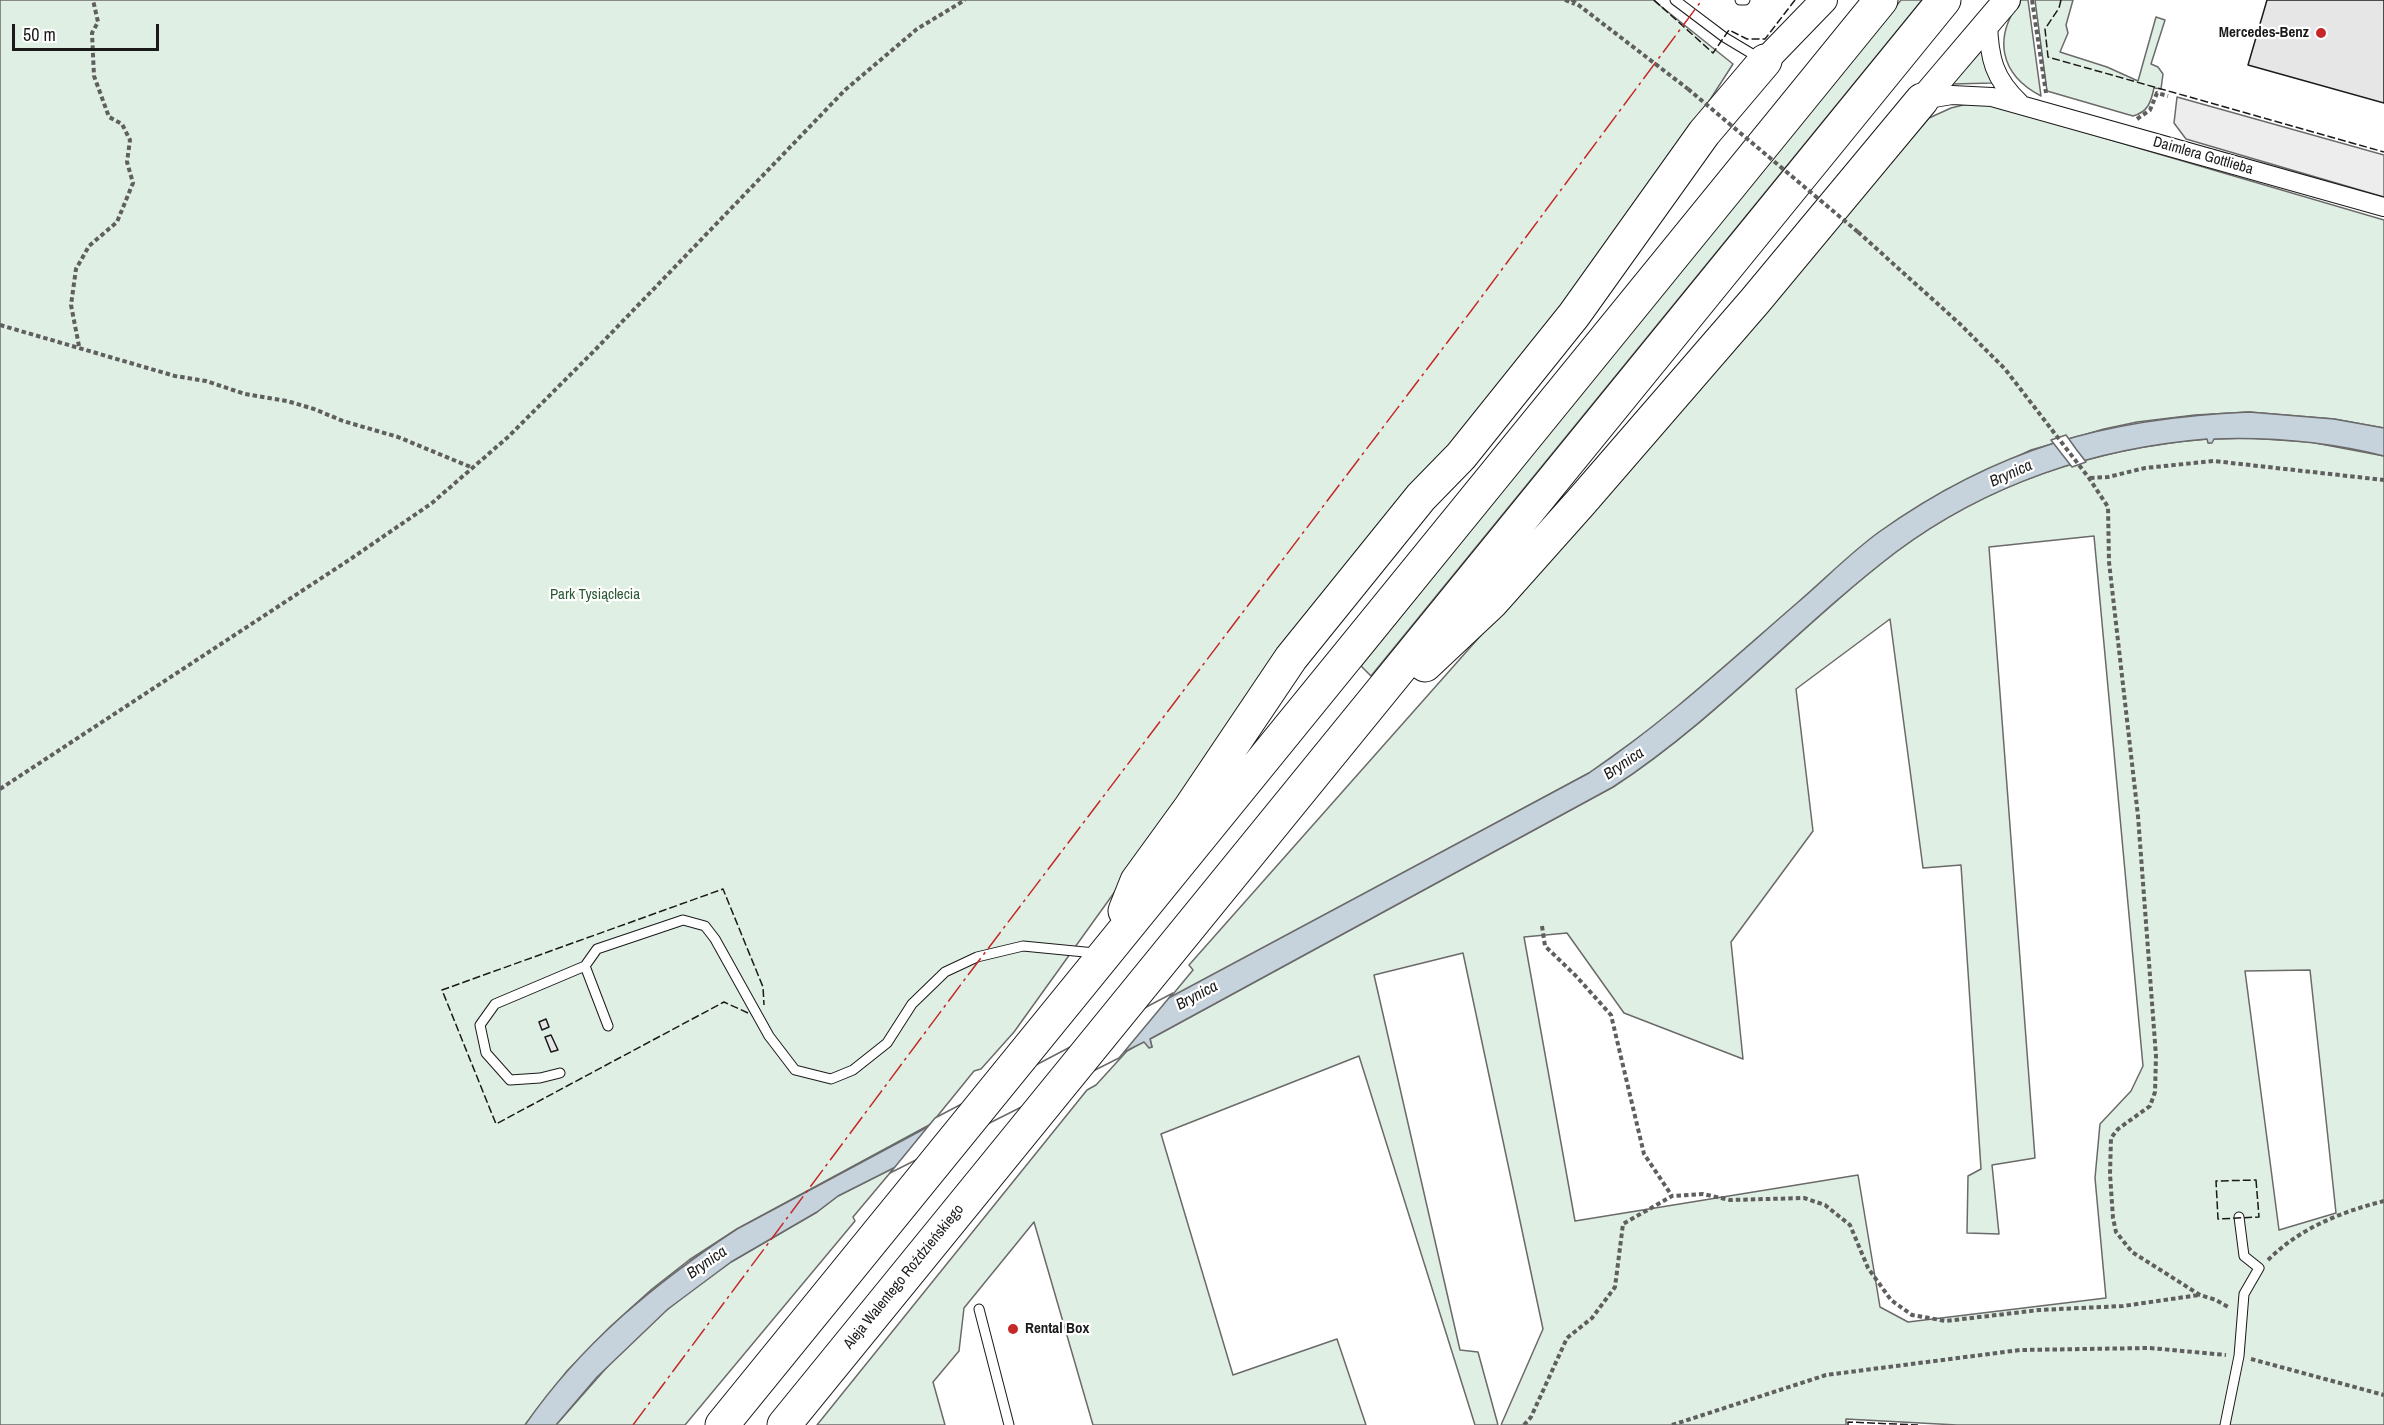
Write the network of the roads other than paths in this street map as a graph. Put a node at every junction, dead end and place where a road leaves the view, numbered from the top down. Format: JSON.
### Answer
{"nodes":[{"id":1,"x":1675,"y":0,"type":"edge"},
{"id":2,"x":1740,"y":0,"type":"edge"},
{"id":3,"x":1745,"y":0,"type":"edge"},
{"id":4,"x":1824,"y":0,"type":"edge"},
{"id":5,"x":1881,"y":0,"type":"edge"},
{"id":6,"x":1944,"y":0,"type":"edge"},
{"id":7,"x":2007,"y":0,"type":"edge"},
{"id":8,"x":1988,"y":23,"type":"junction"},
{"id":9,"x":1765,"y":61,"type":"junction"},
{"id":10,"x":1923,"y":100,"type":"junction"},
{"id":11,"x":2021,"y":105,"type":"junction"},
{"id":12,"x":2384,"y":207,"type":"edge"},
{"id":13,"x":1330,"y":755,"type":"junction"},
{"id":14,"x":1106,"y":955,"type":"junction"},
{"id":15,"x":585,"y":966,"type":"junction"},
{"id":16,"x":608,"y":1026,"type":"dead end"},
{"id":17,"x":560,"y":1073,"type":"dead end"},
{"id":18,"x":2239,"y":1217,"type":"dead end"},
{"id":19,"x":979,"y":1309,"type":"dead end"},
{"id":20,"x":722,"y":1425,"type":"edge"},
{"id":21,"x":784,"y":1425,"type":"edge"},
{"id":22,"x":1009,"y":1425,"type":"edge"},
{"id":23,"x":2226,"y":1425,"type":"edge"}],
"edges":[{"from":1,"to":9,"type":"lane"},
{"from":2,"to":3,"type":"lane"},
{"from":4,"to":9,"type":"main road"},
{"from":5,"to":14,"type":"highway"},
{"from":6,"to":13,"type":"highway"},
{"from":7,"to":8,"type":"main road"},
{"from":8,"to":10,"type":"main road"},
{"from":8,"to":11,"type":"street"},
{"from":9,"to":14,"type":"highway"},
{"from":10,"to":11,"type":"street","name":"Daimlera Gottlieba"},
{"from":10,"to":13,"type":"highway"},
{"from":11,"to":12,"type":"street","name":"Daimlera Gottlieba"},
{"from":13,"to":21,"type":"highway","name":"Aleja Walentego Roździeńskiego"},
{"from":14,"to":15,"type":"lane"},
{"from":14,"to":20,"type":"highway"},
{"from":15,"to":16,"type":"lane"},
{"from":15,"to":17,"type":"lane"},
{"from":18,"to":23,"type":"lane"},
{"from":19,"to":22,"type":"lane"}]}
